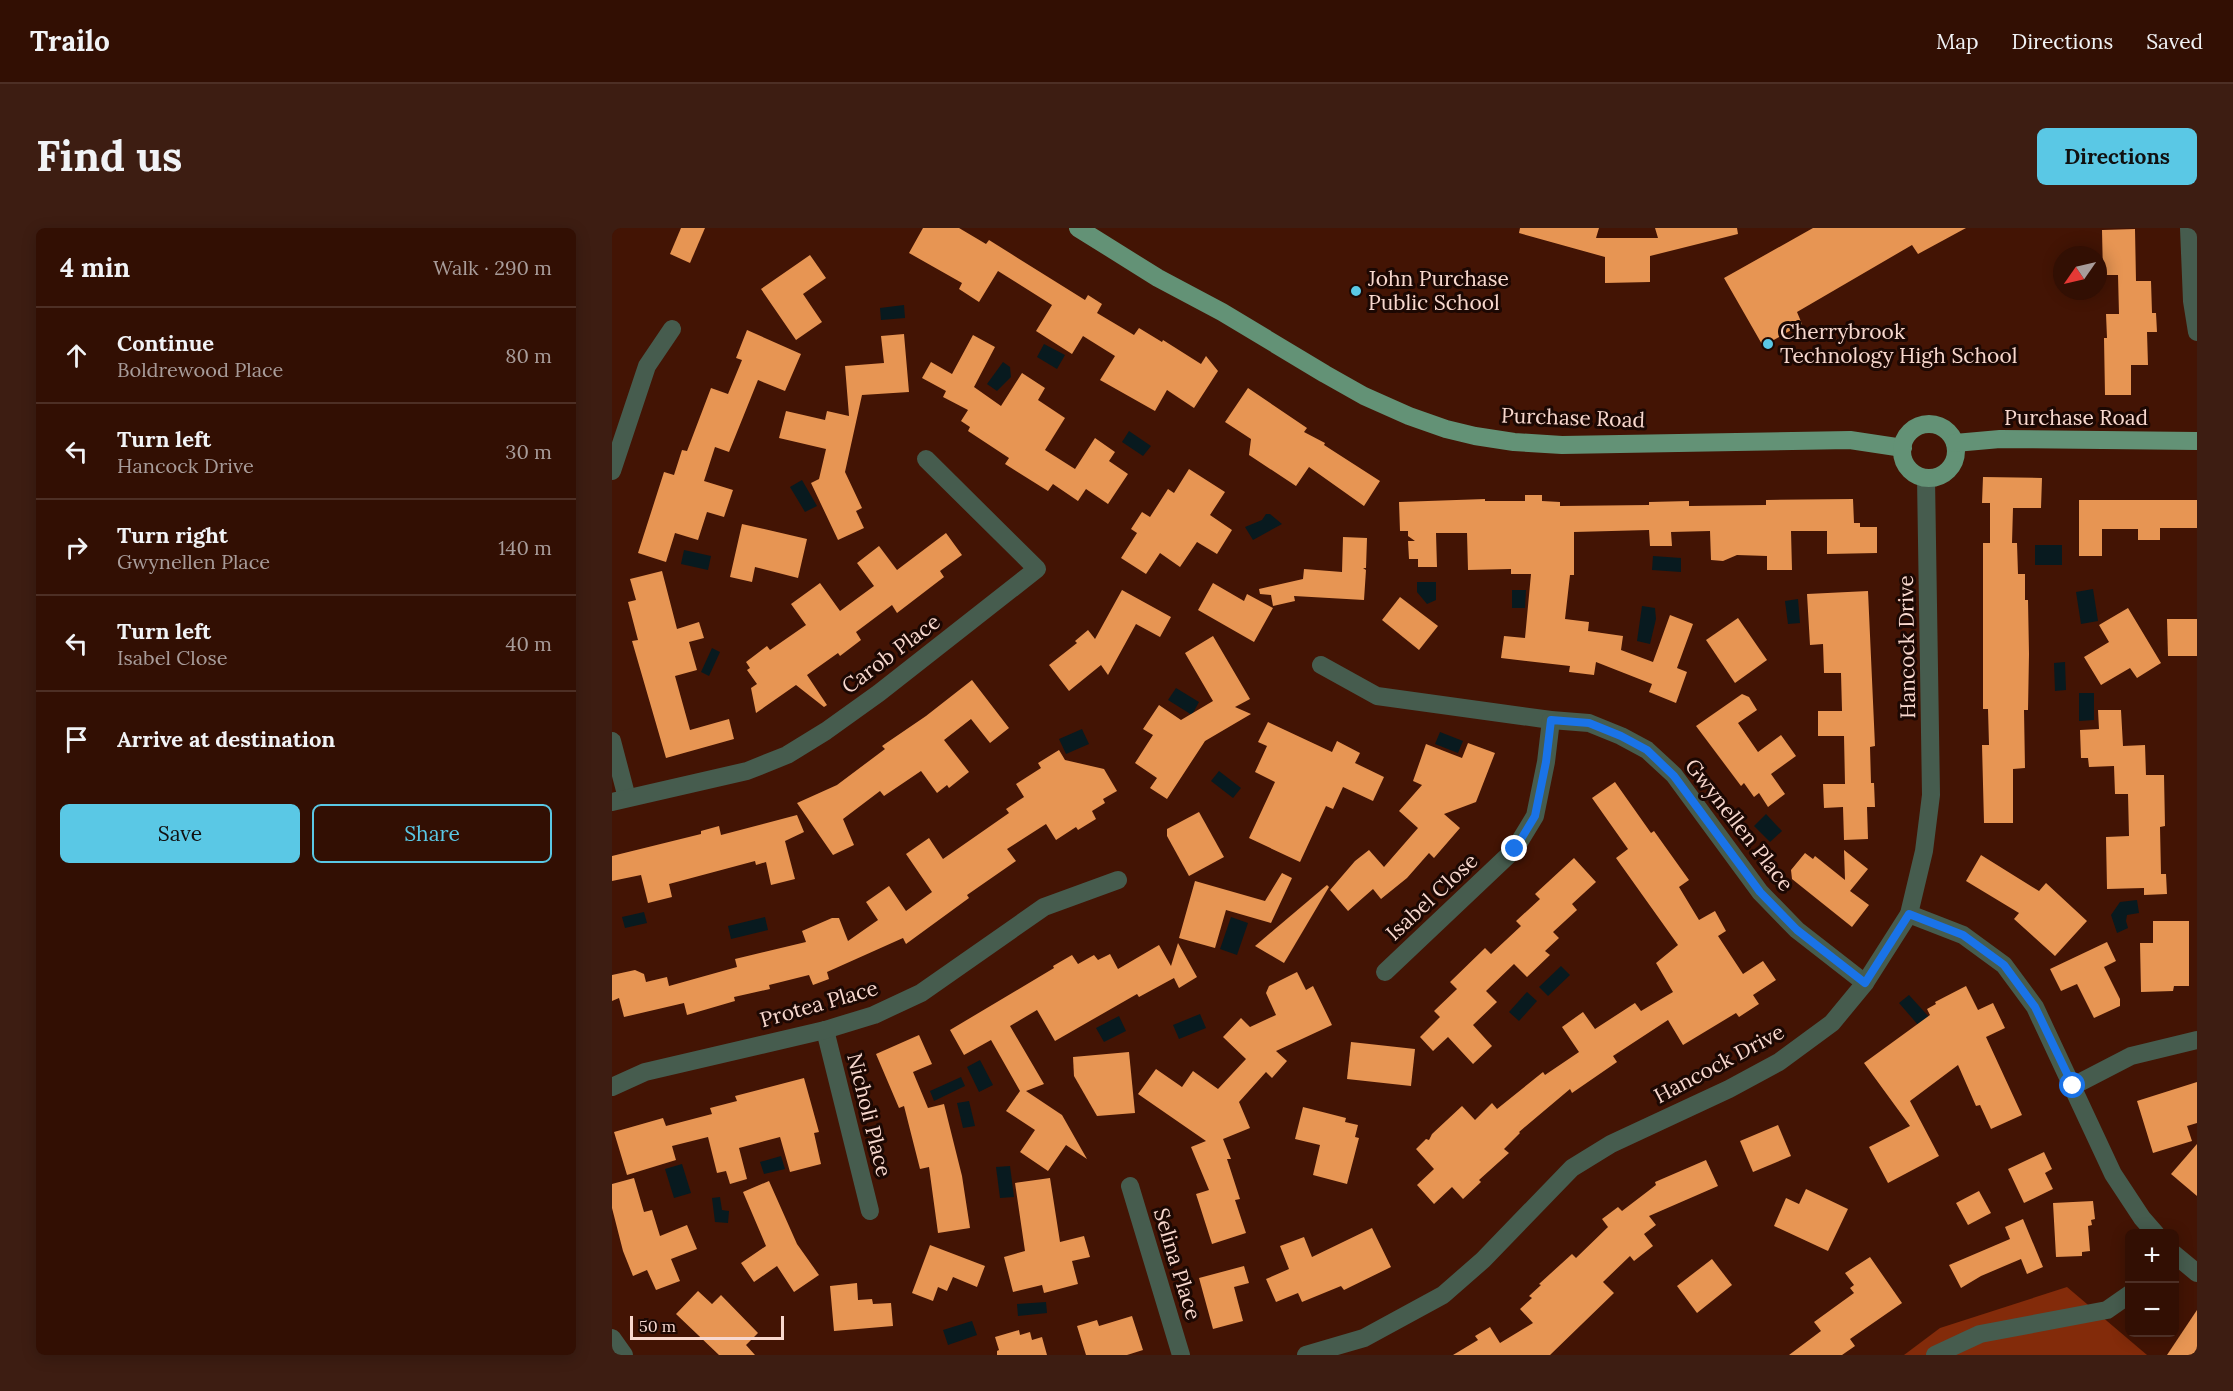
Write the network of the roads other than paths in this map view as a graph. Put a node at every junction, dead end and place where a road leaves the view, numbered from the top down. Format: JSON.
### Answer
{"nodes":[{"id":1,"x":1078,"y":228,"type":"edge"},
{"id":2,"x":2189,"y":228,"type":"edge"},
{"id":3,"x":672,"y":329,"type":"dead end"},
{"id":4,"x":2197,"y":332,"type":"edge"},
{"id":5,"x":2197,"y":441,"type":"edge"},
{"id":6,"x":1955,"y":443,"type":"junction"},
{"id":7,"x":1903,"y":448,"type":"junction"},
{"id":8,"x":926,"y":459,"type":"dead end"},
{"id":9,"x":612,"y":471,"type":"edge"},
{"id":10,"x":1926,"y":478,"type":"junction"},
{"id":11,"x":1321,"y":665,"type":"dead end"},
{"id":12,"x":1551,"y":720,"type":"junction"},
{"id":13,"x":612,"y":741,"type":"edge"},
{"id":14,"x":620,"y":800,"type":"edge"},
{"id":15,"x":1118,"y":880,"type":"dead end"},
{"id":16,"x":1909,"y":914,"type":"junction"},
{"id":17,"x":1385,"y":972,"type":"dead end"},
{"id":18,"x":1865,"y":983,"type":"junction"},
{"id":19,"x":825,"y":1030,"type":"junction"},
{"id":20,"x":2197,"y":1040,"type":"edge"},
{"id":21,"x":2073,"y":1086,"type":"junction"},
{"id":22,"x":612,"y":1087,"type":"edge"},
{"id":23,"x":1130,"y":1186,"type":"dead end"},
{"id":24,"x":870,"y":1211,"type":"dead end"},
{"id":25,"x":2152,"y":1229,"type":"edge"},
{"id":26,"x":2179,"y":1257,"type":"edge"},
{"id":27,"x":2197,"y":1273,"type":"edge"},
{"id":28,"x":2125,"y":1297,"type":"edge"},
{"id":29,"x":612,"y":1338,"type":"edge"},
{"id":30,"x":624,"y":1355,"type":"edge"},
{"id":31,"x":1180,"y":1355,"type":"edge"},
{"id":32,"x":1306,"y":1355,"type":"edge"},
{"id":33,"x":1935,"y":1355,"type":"edge"}],
"edges":[{"from":1,"to":7,"type":"main road","name":"Purchase Road"},
{"from":2,"to":4,"type":"street"},
{"from":3,"to":9,"type":"street"},
{"from":5,"to":6,"type":"main road","name":"Purchase Road"},
{"from":6,"to":7,"type":"main road"},
{"from":6,"to":10,"type":"main road"},
{"from":7,"to":10,"type":"main road"},
{"from":8,"to":14,"type":"street","name":"Carob Place"},
{"from":10,"to":16,"type":"street","name":"Hancock Drive"},
{"from":11,"to":12,"type":"street","name":"Gwynellen Place"},
{"from":12,"to":17,"type":"street","name":"Isabel Close"},
{"from":12,"to":18,"type":"street","name":"Gwynellen Place"},
{"from":13,"to":14,"type":"street"},
{"from":15,"to":19,"type":"street","name":"Protea Place"},
{"from":16,"to":18,"type":"street","name":"Hancock Drive"},
{"from":16,"to":21,"type":"street"},
{"from":18,"to":32,"type":"street","name":"Hancock Drive"},
{"from":19,"to":22,"type":"street","name":"Protea Place"},
{"from":19,"to":24,"type":"street","name":"Nicholi Place"},
{"from":20,"to":21,"type":"street"},
{"from":21,"to":25,"type":"street"},
{"from":23,"to":31,"type":"street","name":"Selina Place"},
{"from":26,"to":27,"type":"street"},
{"from":28,"to":33,"type":"street"},
{"from":29,"to":30,"type":"street"}]}
